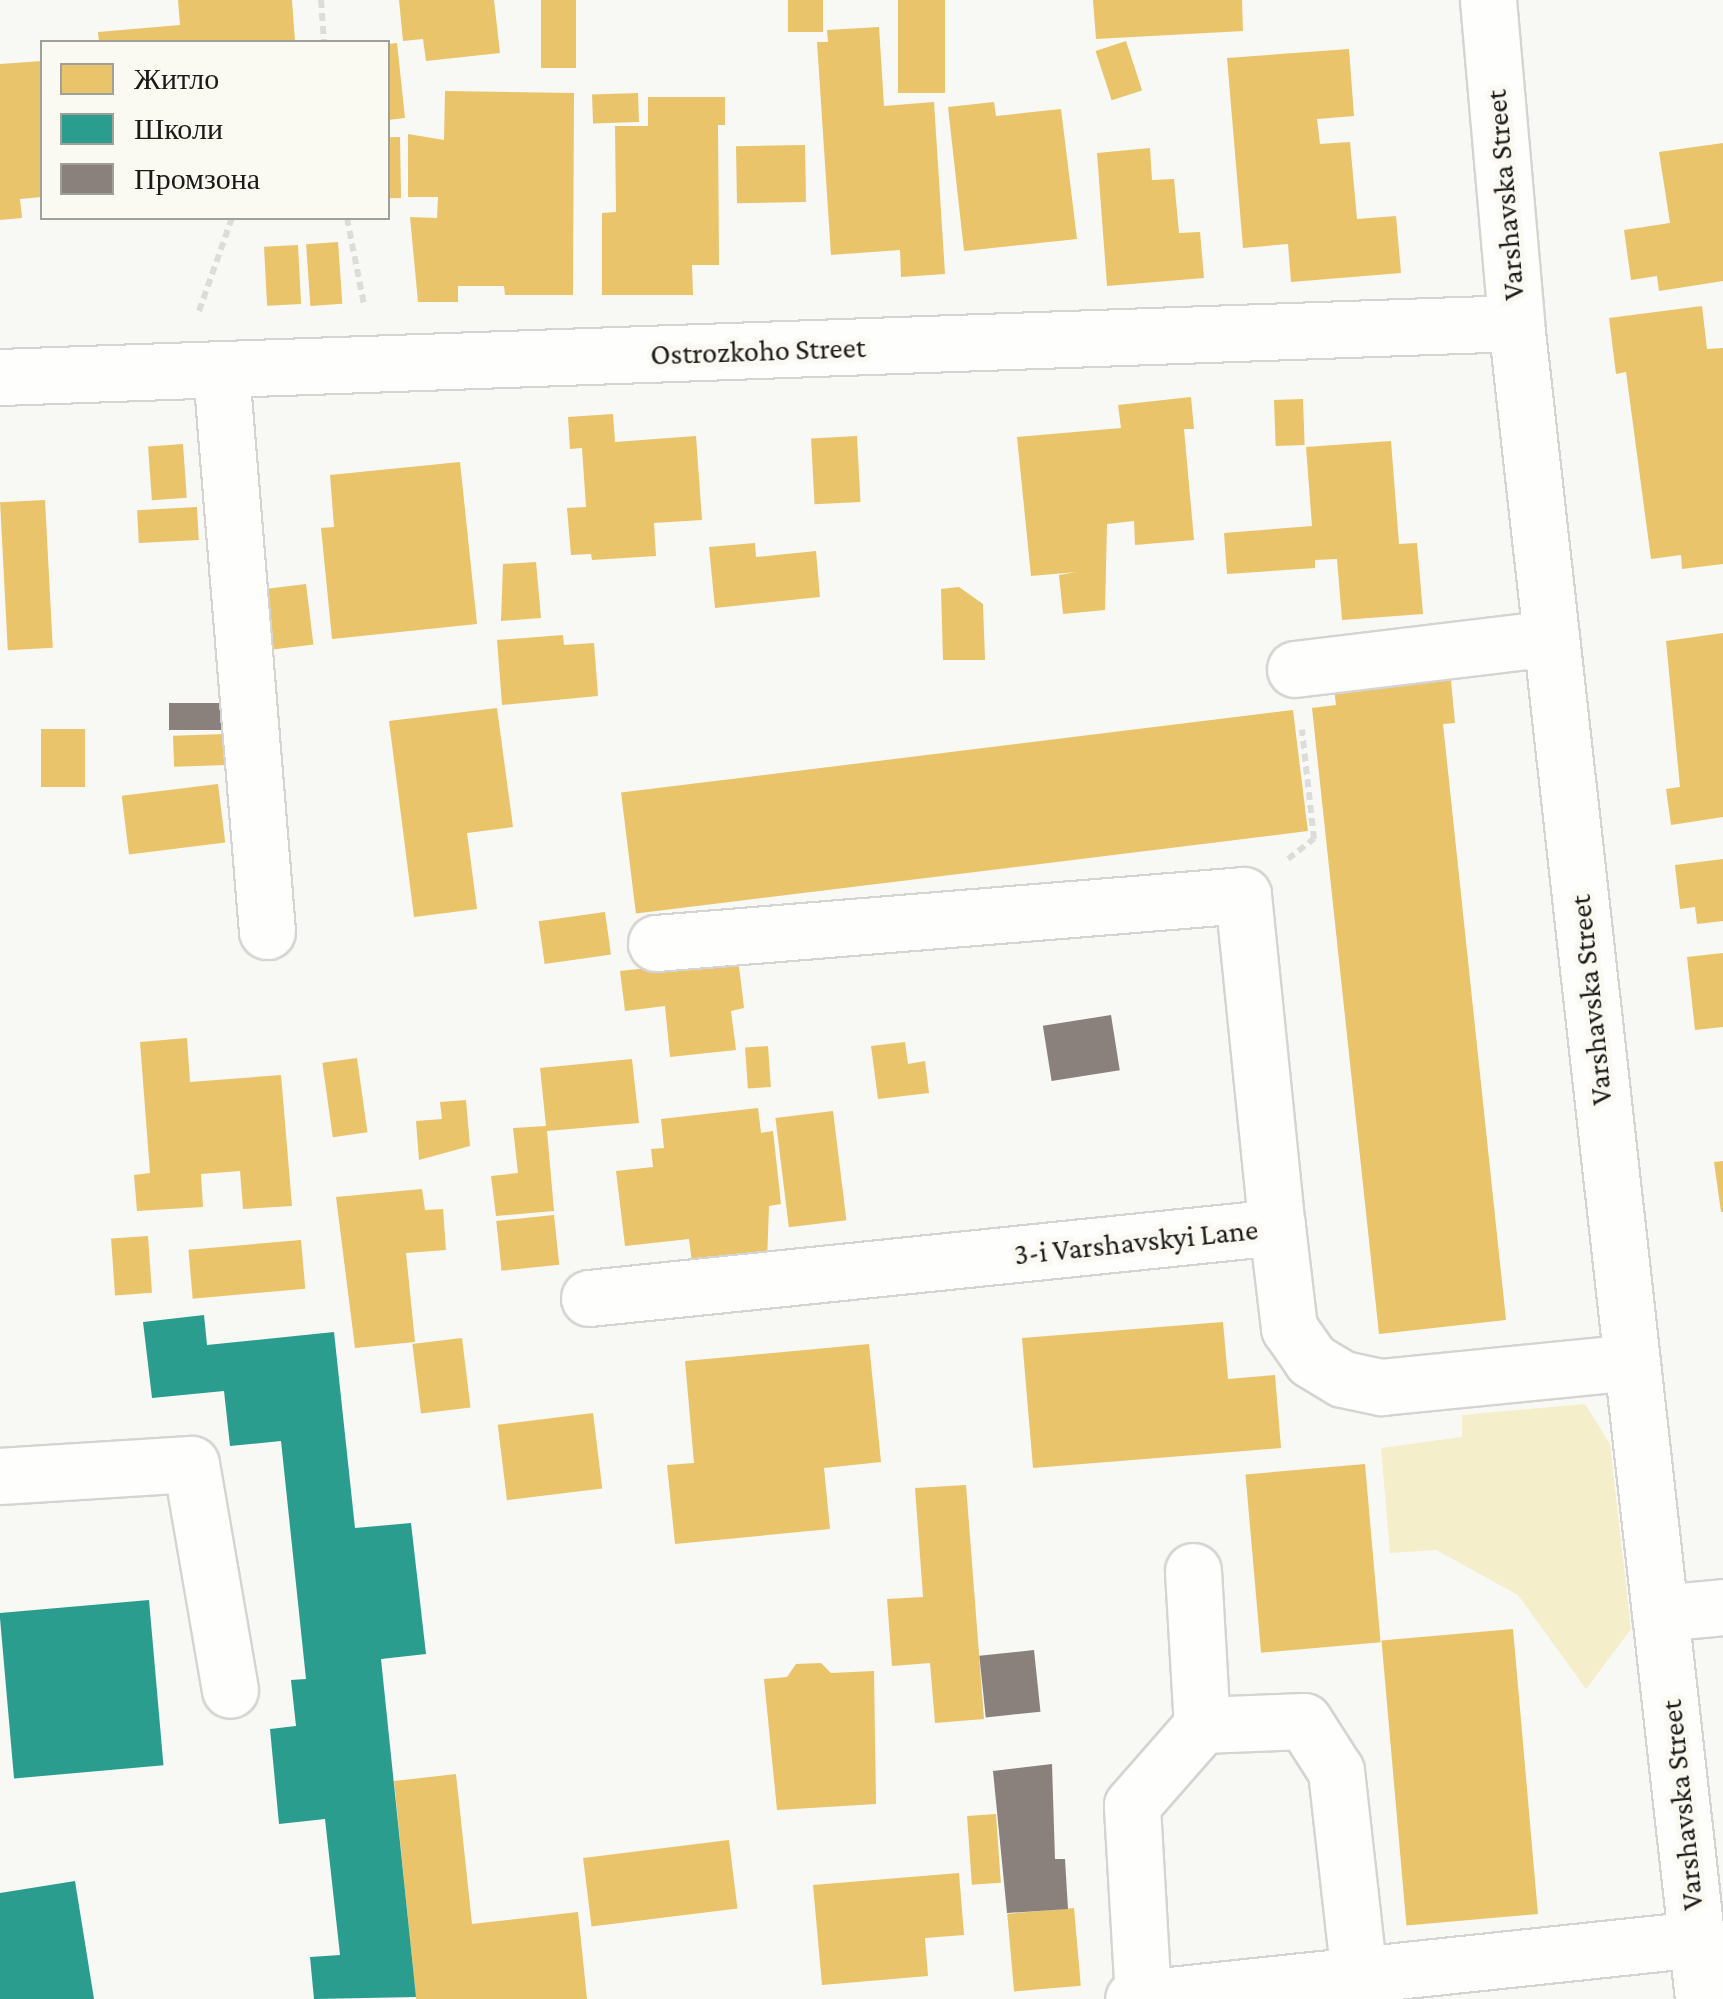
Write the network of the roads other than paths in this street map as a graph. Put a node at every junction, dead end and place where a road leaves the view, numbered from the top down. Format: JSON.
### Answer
{"nodes":[{"id":1,"x":1488,"y":0,"type":"edge"},
{"id":2,"x":1516,"y":323,"type":"junction"},
{"id":3,"x":200,"y":372,"type":"junction"},
{"id":4,"x":0,"y":377,"type":"edge"},
{"id":5,"x":1551,"y":638,"type":"junction"},
{"id":6,"x":1295,"y":670,"type":"road end"},
{"id":7,"x":267,"y":931,"type":"dead end"},
{"id":8,"x":656,"y":942,"type":"dead end"},
{"id":9,"x":1277,"y":1227,"type":"junction"},
{"id":10,"x":589,"y":1298,"type":"dead end"},
{"id":11,"x":1632,"y":1362,"type":"junction"},
{"id":12,"x":0,"y":1476,"type":"edge"},
{"id":13,"x":1193,"y":1571,"type":"dead end"},
{"id":14,"x":1723,"y":1606,"type":"edge"},
{"id":15,"x":1660,"y":1613,"type":"junction"},
{"id":16,"x":230,"y":1690,"type":"dead end"},
{"id":17,"x":1202,"y":1724,"type":"junction"},
{"id":18,"x":1697,"y":1939,"type":"junction"},
{"id":19,"x":1359,"y":1975,"type":"junction"},
{"id":20,"x":1143,"y":1998,"type":"edge"},
{"id":21,"x":1133,"y":1999,"type":"edge"},
{"id":22,"x":1703,"y":1999,"type":"edge"}],
"edges":[{"from":1,"to":2,"type":"street","name":"Varshavska Street"},
{"from":2,"to":3,"type":"street","name":"Ostrozkoho Street"},
{"from":2,"to":5,"type":"street","name":"Varshavska Street"},
{"from":3,"to":4,"type":"street","name":"Ostrozkoho Street"},
{"from":3,"to":7,"type":"street"},
{"from":5,"to":6,"type":"street"},
{"from":5,"to":11,"type":"street","name":"Varshavska Street"},
{"from":8,"to":9,"type":"street"},
{"from":9,"to":10,"type":"street","name":"3-i Varshavskyi Lane"},
{"from":9,"to":11,"type":"street","name":"3-i Varshavskyi Lane"},
{"from":11,"to":15,"type":"street","name":"Varshavska Street"},
{"from":12,"to":16,"type":"street"},
{"from":13,"to":17,"type":"street"},
{"from":14,"to":15,"type":"street"},
{"from":15,"to":18,"type":"street","name":"Varshavska Street"},
{"from":17,"to":19,"type":"street"},
{"from":17,"to":20,"type":"street"},
{"from":18,"to":19,"type":"street"},
{"from":18,"to":22,"type":"street","name":"Varshavska Street"},
{"from":19,"to":20,"type":"street"},
{"from":20,"to":21,"type":"street"}]}
